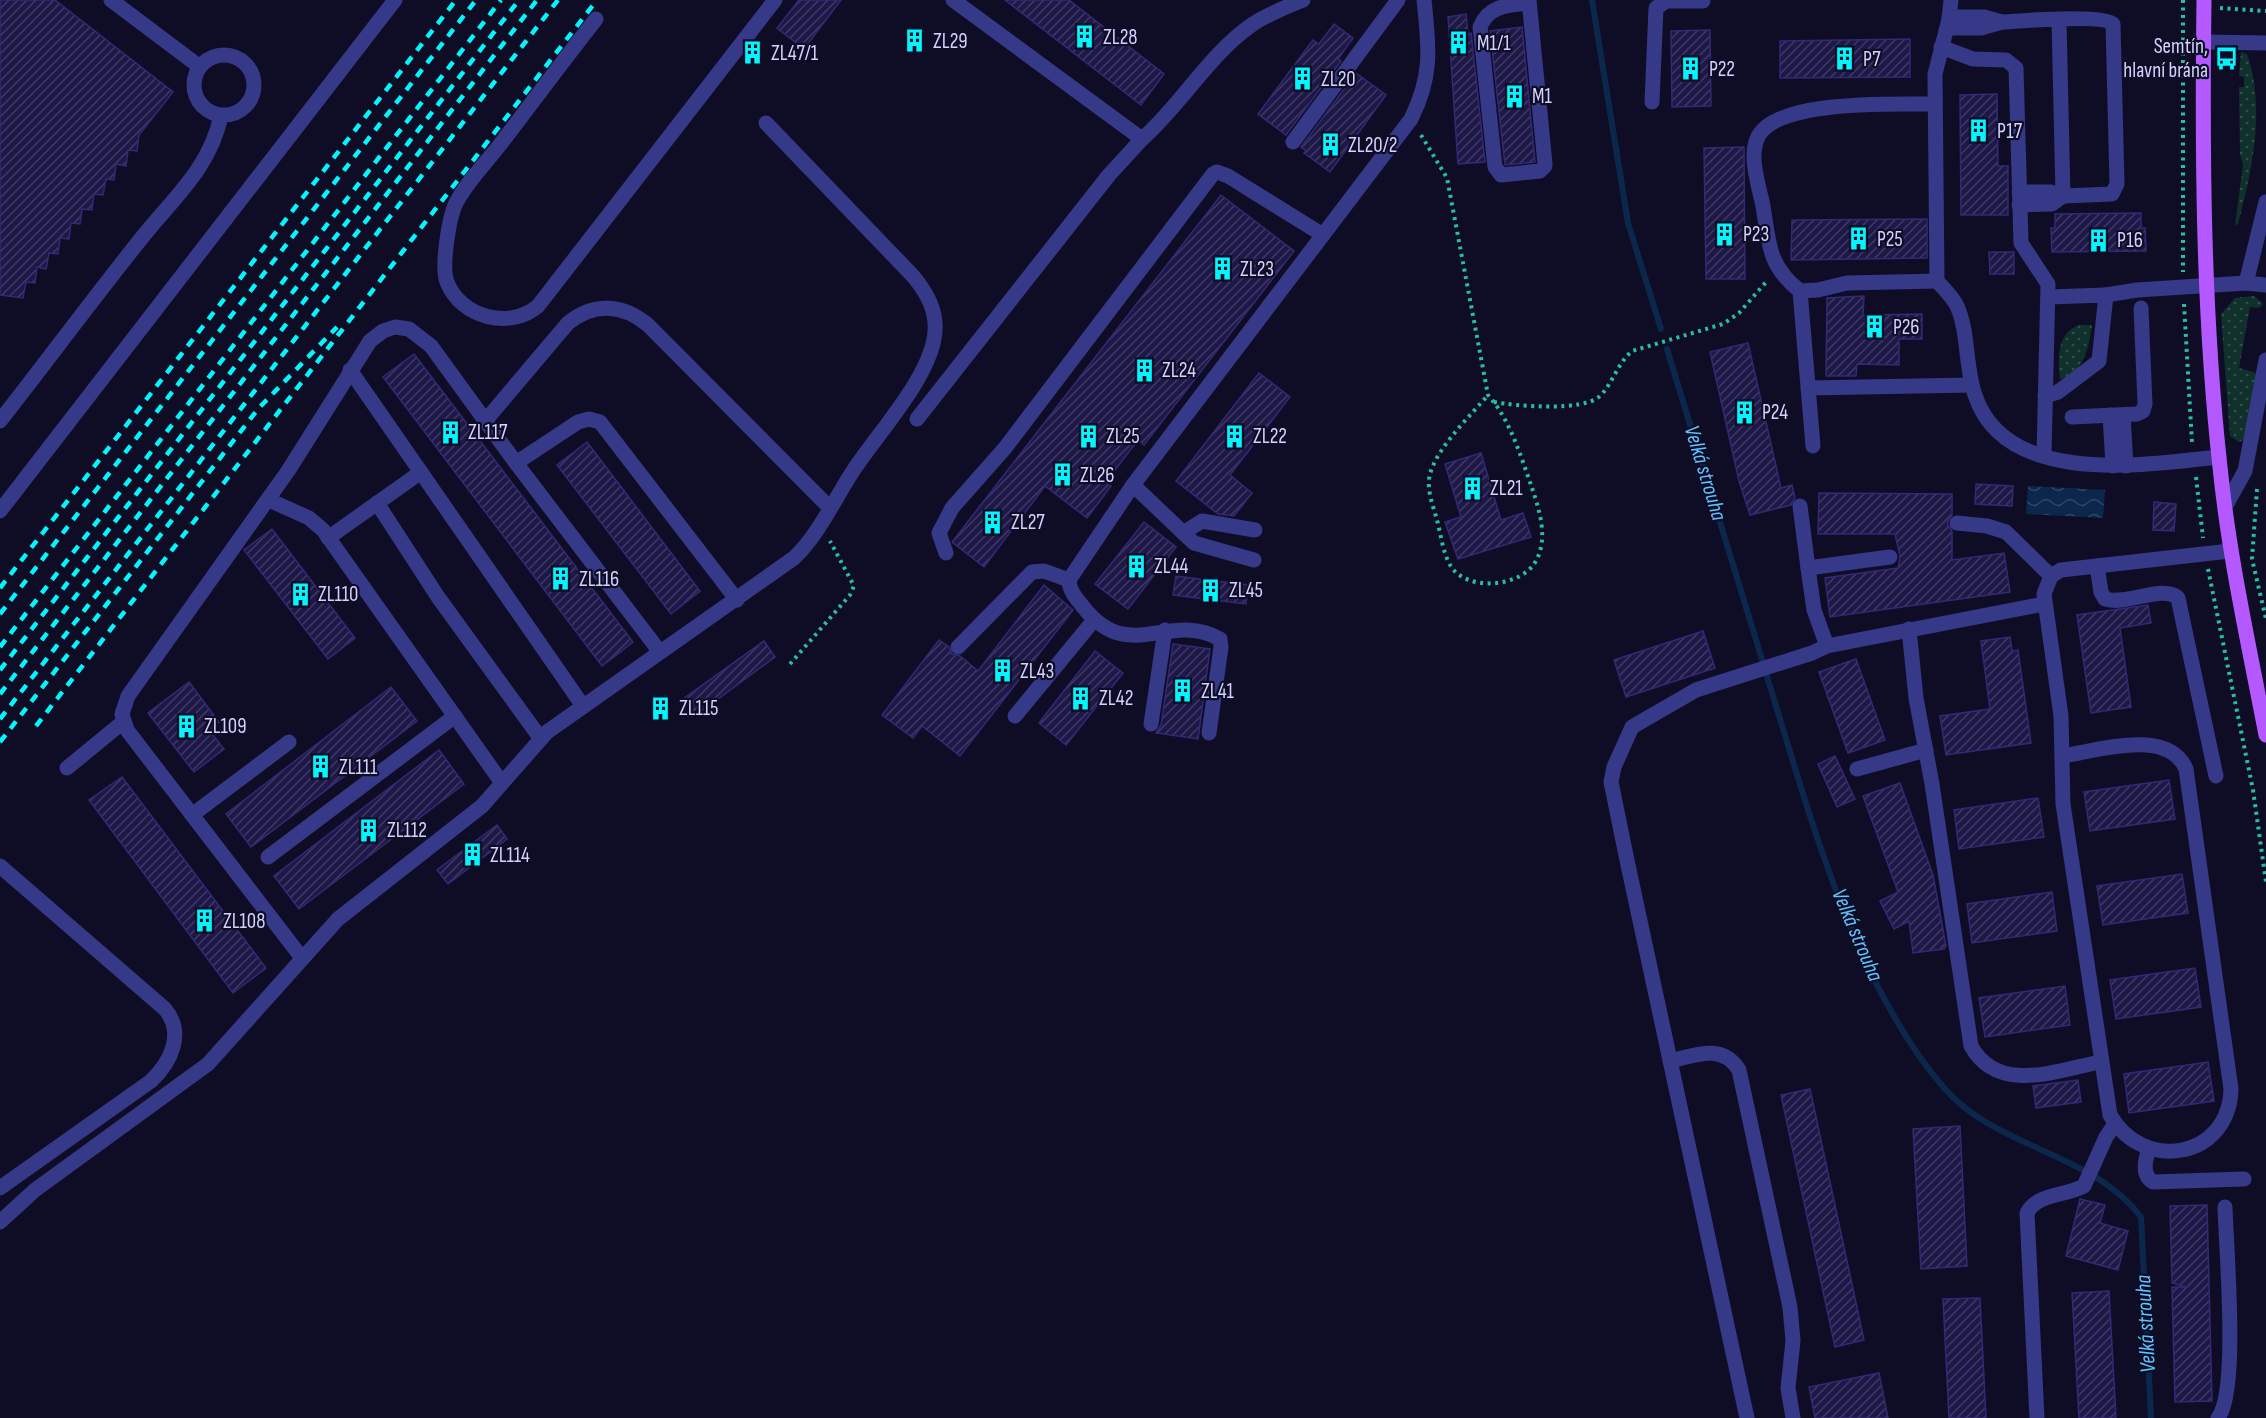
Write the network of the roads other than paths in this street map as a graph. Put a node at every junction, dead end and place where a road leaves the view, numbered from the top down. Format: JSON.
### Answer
{"nodes":[{"id":1,"x":111,"y":0,"type":"edge"},
{"id":2,"x":395,"y":0,"type":"edge"},
{"id":3,"x":775,"y":0,"type":"edge"},
{"id":4,"x":953,"y":0,"type":"edge"},
{"id":5,"x":1303,"y":0,"type":"edge"},
{"id":6,"x":1398,"y":0,"type":"edge"},
{"id":7,"x":1424,"y":0,"type":"edge"},
{"id":8,"x":1685,"y":0,"type":"edge"},
{"id":9,"x":1951,"y":0,"type":"edge"},
{"id":10,"x":1703,"y":1,"type":"edge"},
{"id":11,"x":1529,"y":2,"type":"edge"},
{"id":12,"x":2204,"y":4,"type":"edge"},
{"id":13,"x":596,"y":19,"type":"dead end"},
{"id":14,"x":2060,"y":20,"type":"junction"},
{"id":15,"x":1948,"y":22,"type":"junction"},
{"id":16,"x":2205,"y":42,"type":"junction"},
{"id":17,"x":2266,"y":43,"type":"edge"},
{"id":18,"x":1941,"y":48,"type":"junction"},
{"id":19,"x":200,"y":67,"type":"junction"},
{"id":20,"x":1652,"y":102,"type":"dead end"},
{"id":21,"x":1935,"y":104,"type":"junction"},
{"id":22,"x":220,"y":116,"type":"junction"},
{"id":23,"x":766,"y":123,"type":"dead end"},
{"id":24,"x":1142,"y":139,"type":"junction"},
{"id":25,"x":1293,"y":142,"type":"dead end"},
{"id":26,"x":2063,"y":196,"type":"junction"},
{"id":27,"x":2019,"y":199,"type":"junction"},
{"id":28,"x":2266,"y":202,"type":"edge"},
{"id":29,"x":1323,"y":235,"type":"junction"},
{"id":30,"x":1937,"y":281,"type":"junction"},
{"id":31,"x":2246,"y":283,"type":"junction"},
{"id":32,"x":2266,"y":285,"type":"edge"},
{"id":33,"x":2207,"y":286,"type":"junction"},
{"id":34,"x":1800,"y":291,"type":"junction"},
{"id":35,"x":2106,"y":295,"type":"junction"},
{"id":36,"x":2048,"y":297,"type":"junction"},
{"id":37,"x":2141,"y":308,"type":"dead end"},
{"id":38,"x":2266,"y":360,"type":"edge"},
{"id":39,"x":350,"y":370,"type":"junction"},
{"id":40,"x":1972,"y":385,"type":"junction"},
{"id":41,"x":1808,"y":388,"type":"junction"},
{"id":42,"x":2045,"y":396,"type":"junction"},
{"id":43,"x":2117,"y":415,"type":"junction"},
{"id":44,"x":2072,"y":417,"type":"dead end"},
{"id":45,"x":917,"y":419,"type":"dead end"},
{"id":46,"x":486,"y":420,"type":"junction"},
{"id":47,"x":0,"y":421,"type":"edge"},
{"id":48,"x":1813,"y":446,"type":"dead end"},
{"id":49,"x":2044,"y":454,"type":"junction"},
{"id":50,"x":2219,"y":457,"type":"junction"},
{"id":51,"x":516,"y":463,"type":"junction"},
{"id":52,"x":2119,"y":466,"type":"junction"},
{"id":53,"x":421,"y":472,"type":"junction"},
{"id":54,"x":1133,"y":485,"type":"junction"},
{"id":55,"x":268,"y":500,"type":"junction"},
{"id":56,"x":378,"y":502,"type":"junction"},
{"id":57,"x":1800,"y":506,"type":"dead end"},
{"id":58,"x":2225,"y":507,"type":"junction"},
{"id":59,"x":830,"y":508,"type":"junction"},
{"id":60,"x":0,"y":511,"type":"edge"},
{"id":61,"x":1957,"y":523,"type":"dead end"},
{"id":62,"x":1255,"y":530,"type":"dead end"},
{"id":63,"x":1183,"y":533,"type":"junction"},
{"id":64,"x":328,"y":538,"type":"junction"},
{"id":65,"x":2230,"y":551,"type":"junction"},
{"id":66,"x":946,"y":553,"type":"dead end"},
{"id":67,"x":1890,"y":557,"type":"dead end"},
{"id":68,"x":1254,"y":560,"type":"dead end"},
{"id":69,"x":2097,"y":566,"type":"junction"},
{"id":70,"x":1808,"y":568,"type":"junction"},
{"id":71,"x":2051,"y":576,"type":"junction"},
{"id":72,"x":1069,"y":580,"type":"junction"},
{"id":73,"x":737,"y":600,"type":"junction"},
{"id":74,"x":2044,"y":604,"type":"junction"},
{"id":75,"x":1094,"y":620,"type":"junction"},
{"id":76,"x":1909,"y":629,"type":"junction"},
{"id":77,"x":1165,"y":630,"type":"junction"},
{"id":78,"x":958,"y":646,"type":"dead end"},
{"id":79,"x":1827,"y":646,"type":"junction"},
{"id":80,"x":660,"y":652,"type":"junction"},
{"id":81,"x":583,"y":706,"type":"junction"},
{"id":82,"x":455,"y":716,"type":"junction"},
{"id":83,"x":1015,"y":716,"type":"dead end"},
{"id":84,"x":123,"y":722,"type":"junction"},
{"id":85,"x":1151,"y":724,"type":"dead end"},
{"id":86,"x":1209,"y":733,"type":"dead end"},
{"id":87,"x":2266,"y":735,"type":"edge"},
{"id":88,"x":541,"y":739,"type":"junction"},
{"id":89,"x":289,"y":742,"type":"dead end"},
{"id":90,"x":1926,"y":750,"type":"junction"},
{"id":91,"x":2062,"y":756,"type":"junction"},
{"id":92,"x":67,"y":768,"type":"dead end"},
{"id":93,"x":1857,"y":770,"type":"dead end"},
{"id":94,"x":2216,"y":776,"type":"dead end"},
{"id":95,"x":502,"y":783,"type":"junction"},
{"id":96,"x":192,"y":815,"type":"junction"},
{"id":97,"x":268,"y":857,"type":"dead end"},
{"id":98,"x":0,"y":866,"type":"edge"},
{"id":99,"x":302,"y":958,"type":"junction"},
{"id":100,"x":1670,"y":1061,"type":"junction"},
{"id":101,"x":2100,"y":1062,"type":"junction"},
{"id":102,"x":2115,"y":1124,"type":"junction"},
{"id":103,"x":2149,"y":1149,"type":"junction"},
{"id":104,"x":2244,"y":1179,"type":"dead end"},
{"id":105,"x":2,"y":1183,"type":"edge"},
{"id":106,"x":2225,"y":1208,"type":"dead end"},
{"id":107,"x":0,"y":1222,"type":"edge"},
{"id":108,"x":1747,"y":1418,"type":"edge"},
{"id":109,"x":1793,"y":1418,"type":"edge"},
{"id":110,"x":2037,"y":1418,"type":"edge"},
{"id":111,"x":2218,"y":1418,"type":"edge"}],
"edges":[{"from":1,"to":19,"type":"lane"},
{"from":2,"to":60,"type":"lane"},
{"from":3,"to":13,"type":"lane"},
{"from":4,"to":24,"type":"lane"},
{"from":5,"to":24,"type":"lane"},
{"from":6,"to":25,"type":"lane"},
{"from":7,"to":29,"type":"lane"},
{"from":8,"to":10,"type":"lane"},
{"from":8,"to":20,"type":"lane"},
{"from":9,"to":15,"type":"lane"},
{"from":11,"to":11,"type":"lane"},
{"from":12,"to":16,"type":"main road"},
{"from":14,"to":15,"type":"lane"},
{"from":14,"to":26,"type":"lane"},
{"from":14,"to":26,"type":"lane"},
{"from":15,"to":18,"type":"lane"},
{"from":16,"to":17,"type":"lane"},
{"from":16,"to":33,"type":"main road"},
{"from":18,"to":21,"type":"lane"},
{"from":18,"to":27,"type":"lane"},
{"from":19,"to":22,"type":"lane"},
{"from":19,"to":22,"type":"lane"},
{"from":21,"to":30,"type":"lane"},
{"from":21,"to":34,"type":"lane"},
{"from":22,"to":47,"type":"lane"},
{"from":23,"to":59,"type":"lane"},
{"from":24,"to":45,"type":"lane"},
{"from":26,"to":27,"type":"lane"},
{"from":27,"to":36,"type":"lane"},
{"from":28,"to":31,"type":"lane"},
{"from":29,"to":54,"type":"lane"},
{"from":29,"to":66,"type":"lane"},
{"from":30,"to":34,"type":"lane"},
{"from":30,"to":40,"type":"lane"},
{"from":31,"to":32,"type":"lane"},
{"from":31,"to":33,"type":"lane"},
{"from":33,"to":35,"type":"lane"},
{"from":33,"to":50,"type":"main road"},
{"from":34,"to":41,"type":"lane"},
{"from":35,"to":36,"type":"lane"},
{"from":35,"to":42,"type":"lane"},
{"from":36,"to":42,"type":"lane"},
{"from":37,"to":43,"type":"lane"},
{"from":38,"to":58,"type":"lane"},
{"from":39,"to":46,"type":"lane"},
{"from":39,"to":53,"type":"lane"},
{"from":39,"to":55,"type":"lane"},
{"from":40,"to":41,"type":"lane"},
{"from":40,"to":49,"type":"lane"},
{"from":41,"to":48,"type":"lane"},
{"from":42,"to":49,"type":"lane"},
{"from":43,"to":44,"type":"lane"},
{"from":43,"to":52,"type":"lane"},
{"from":46,"to":51,"type":"lane"},
{"from":46,"to":59,"type":"lane"},
{"from":49,"to":52,"type":"lane"},
{"from":50,"to":52,"type":"lane"},
{"from":50,"to":58,"type":"main road"},
{"from":51,"to":73,"type":"lane"},
{"from":51,"to":80,"type":"lane"},
{"from":53,"to":56,"type":"lane"},
{"from":53,"to":81,"type":"lane"},
{"from":54,"to":63,"type":"lane"},
{"from":54,"to":72,"type":"lane"},
{"from":55,"to":64,"type":"lane"},
{"from":55,"to":84,"type":"lane"},
{"from":56,"to":64,"type":"lane"},
{"from":56,"to":88,"type":"lane"},
{"from":57,"to":70,"type":"lane"},
{"from":58,"to":65,"type":"main road"},
{"from":59,"to":73,"type":"lane"},
{"from":61,"to":71,"type":"lane"},
{"from":62,"to":63,"type":"lane"},
{"from":63,"to":68,"type":"lane"},
{"from":64,"to":82,"type":"lane"},
{"from":65,"to":69,"type":"lane"},
{"from":65,"to":87,"type":"main road"},
{"from":67,"to":70,"type":"lane"},
{"from":69,"to":71,"type":"lane"},
{"from":69,"to":94,"type":"lane"},
{"from":70,"to":79,"type":"lane"},
{"from":71,"to":74,"type":"lane"},
{"from":72,"to":75,"type":"lane"},
{"from":72,"to":78,"type":"lane"},
{"from":73,"to":80,"type":"lane"},
{"from":74,"to":76,"type":"lane"},
{"from":74,"to":91,"type":"lane"},
{"from":75,"to":77,"type":"lane"},
{"from":75,"to":83,"type":"lane"},
{"from":76,"to":79,"type":"lane"},
{"from":76,"to":90,"type":"lane"},
{"from":77,"to":85,"type":"lane"},
{"from":77,"to":86,"type":"lane"},
{"from":79,"to":100,"type":"lane"},
{"from":80,"to":81,"type":"lane"},
{"from":81,"to":88,"type":"lane"},
{"from":82,"to":95,"type":"lane"},
{"from":82,"to":97,"type":"lane"},
{"from":84,"to":92,"type":"lane"},
{"from":84,"to":96,"type":"lane"},
{"from":88,"to":95,"type":"lane"},
{"from":89,"to":96,"type":"lane"},
{"from":90,"to":93,"type":"lane"},
{"from":90,"to":101,"type":"lane"},
{"from":91,"to":101,"type":"lane"},
{"from":91,"to":103,"type":"lane"},
{"from":95,"to":99,"type":"lane"},
{"from":96,"to":99,"type":"lane"},
{"from":98,"to":105,"type":"lane"},
{"from":99,"to":107,"type":"lane"},
{"from":100,"to":108,"type":"lane"},
{"from":100,"to":109,"type":"lane"},
{"from":101,"to":102,"type":"lane"},
{"from":102,"to":103,"type":"lane"},
{"from":102,"to":110,"type":"lane"},
{"from":103,"to":104,"type":"lane"},
{"from":106,"to":111,"type":"lane"}]}
